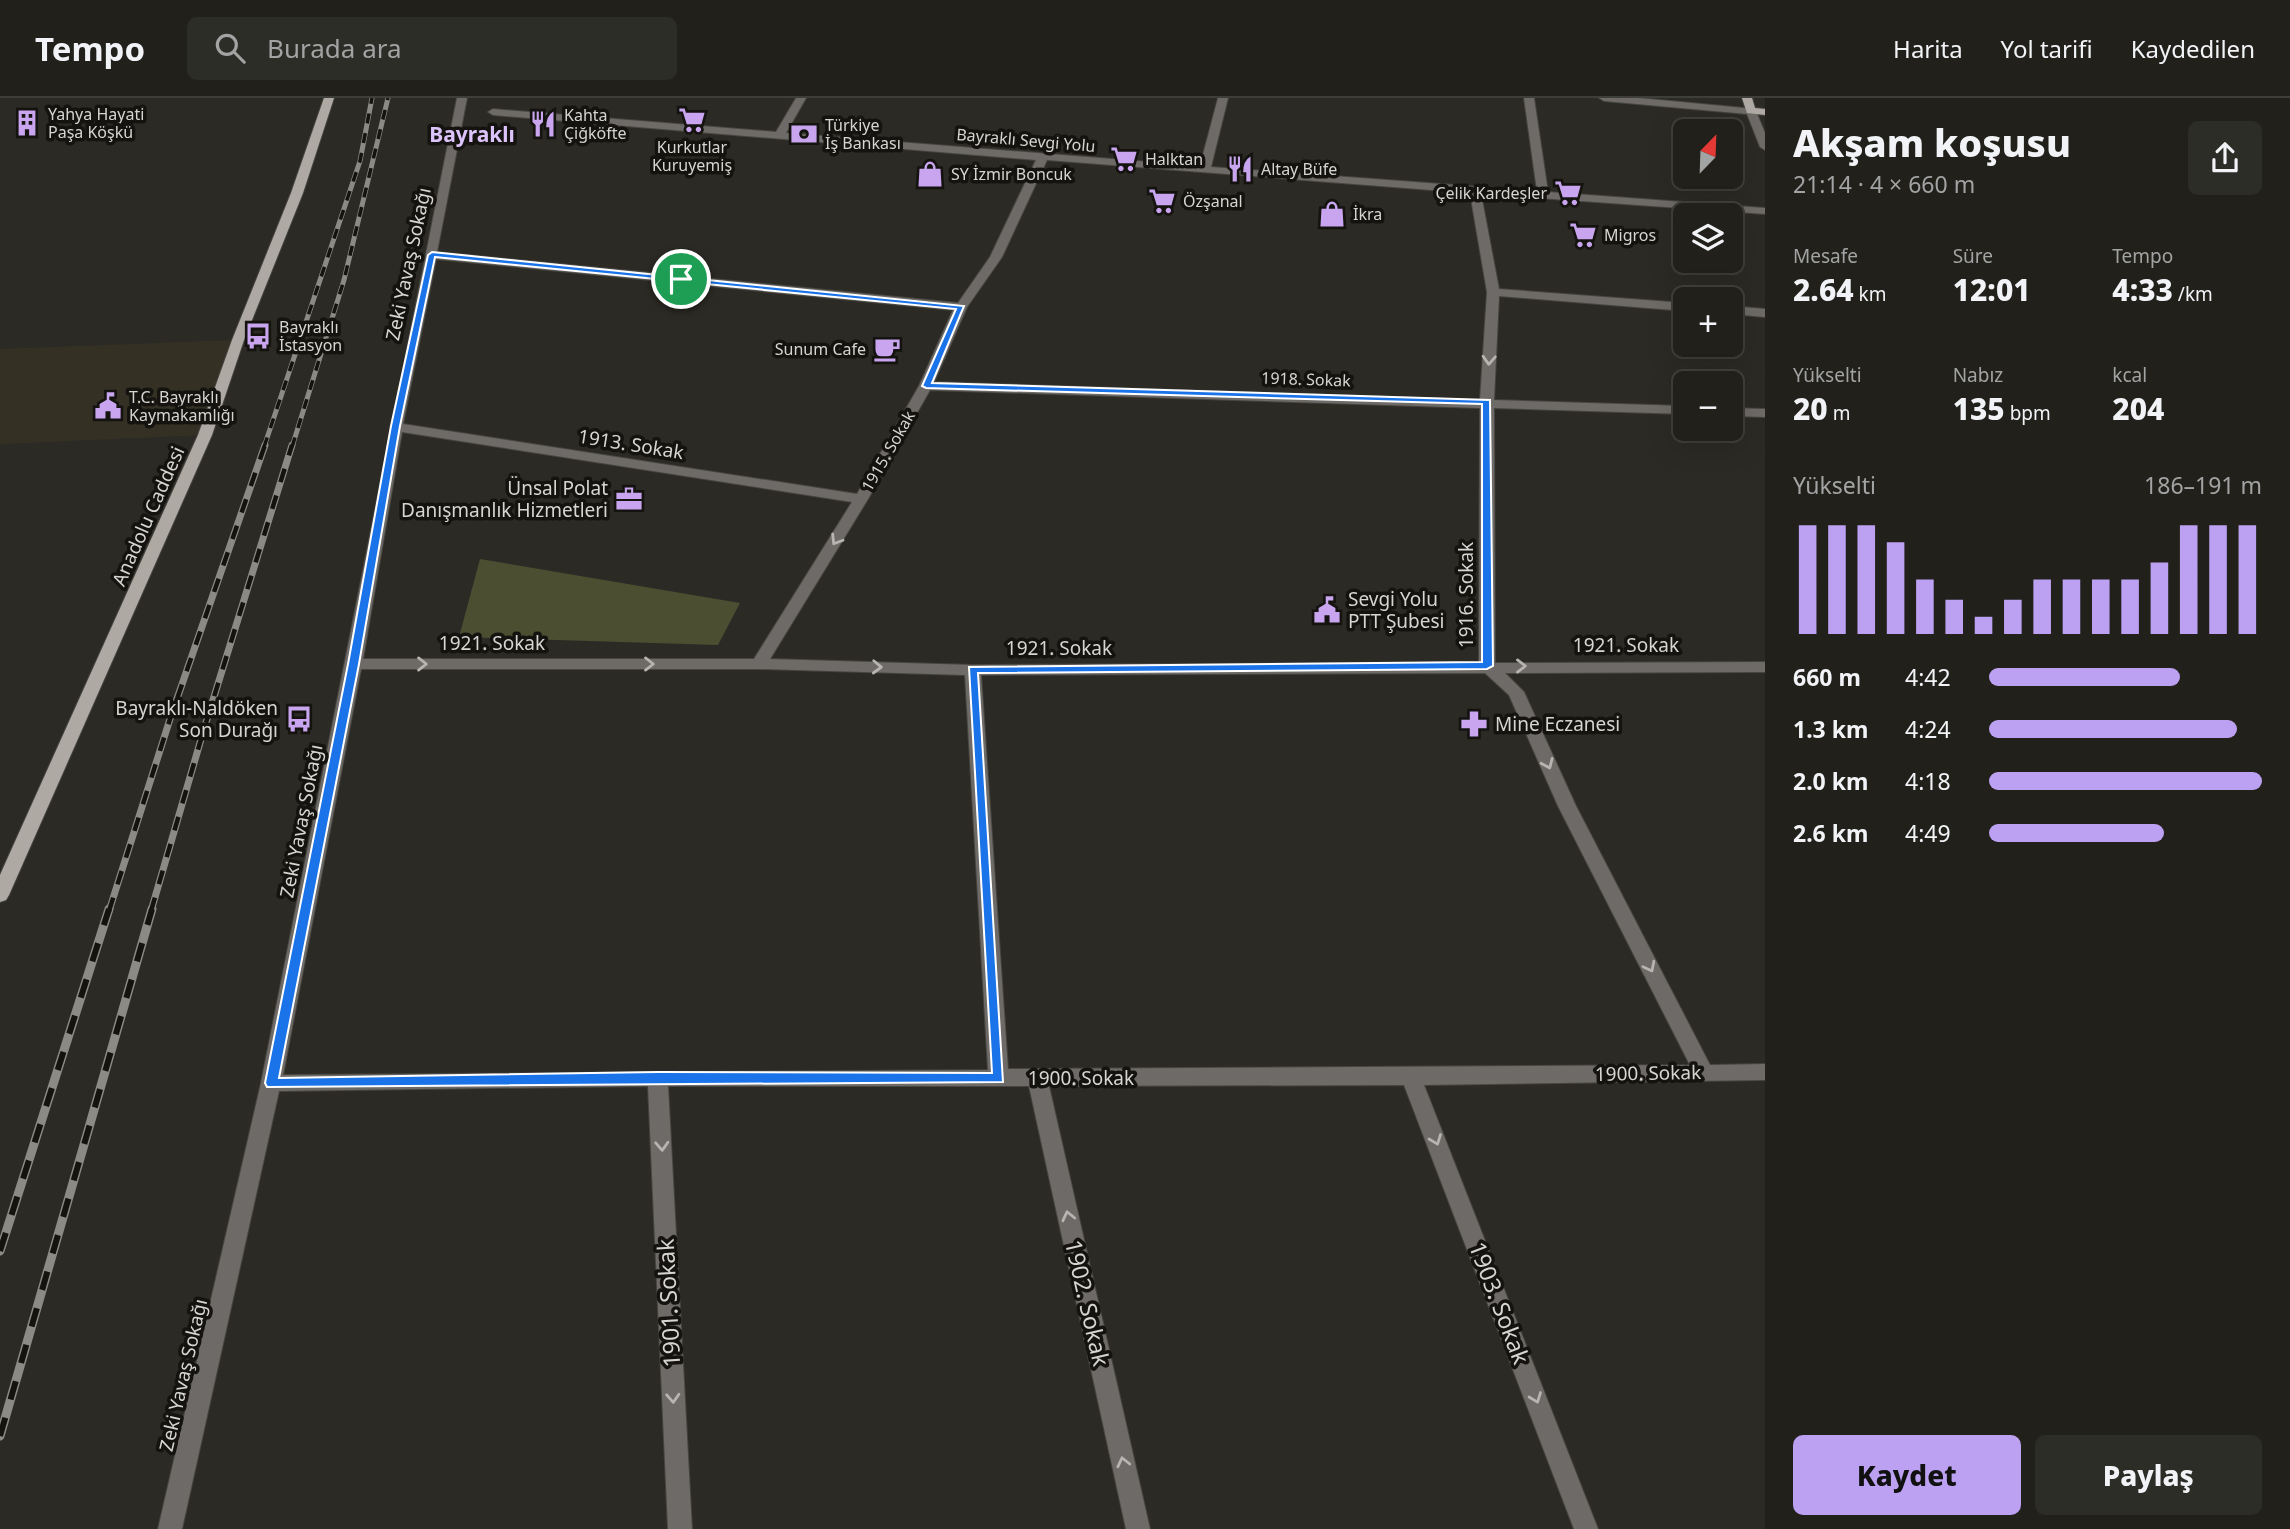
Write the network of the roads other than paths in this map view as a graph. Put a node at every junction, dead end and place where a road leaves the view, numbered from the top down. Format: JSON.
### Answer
{"nodes":[{"id":1,"x":463,"y":98,"type":"edge"},
{"id":2,"x":801,"y":98,"type":"edge"},
{"id":3,"x":1223,"y":98,"type":"edge"},
{"id":4,"x":1529,"y":98,"type":"edge"},
{"id":5,"x":1604,"y":98,"type":"edge"},
{"id":6,"x":1747,"y":98,"type":"edge"},
{"id":7,"x":327,"y":101,"type":"edge"},
{"id":8,"x":1751,"y":111,"type":"junction"},
{"id":9,"x":493,"y":112,"type":"dead end"},
{"id":10,"x":1765,"y":112,"type":"edge"},
{"id":11,"x":779,"y":135,"type":"junction"},
{"id":12,"x":1765,"y":147,"type":"edge"},
{"id":13,"x":1043,"y":157,"type":"junction"},
{"id":14,"x":1205,"y":170,"type":"junction"},
{"id":15,"x":1475,"y":190,"type":"junction"},
{"id":16,"x":1543,"y":194,"type":"junction"},
{"id":17,"x":1765,"y":211,"type":"edge"},
{"id":18,"x":432,"y":255,"type":"junction"},
{"id":19,"x":1493,"y":292,"type":"junction"},
{"id":20,"x":1673,"y":306,"type":"edge"},
{"id":21,"x":961,"y":307,"type":"junction"},
{"id":22,"x":1743,"y":311,"type":"edge"},
{"id":23,"x":1765,"y":313,"type":"edge"},
{"id":24,"x":926,"y":386,"type":"junction"},
{"id":25,"x":1487,"y":402,"type":"junction"},
{"id":26,"x":1673,"y":410,"type":"edge"},
{"id":27,"x":1743,"y":412,"type":"edge"},
{"id":28,"x":1765,"y":413,"type":"edge"},
{"id":29,"x":396,"y":426,"type":"junction"},
{"id":30,"x":861,"y":499,"type":"junction"},
{"id":31,"x":354,"y":664,"type":"junction"},
{"id":32,"x":759,"y":664,"type":"junction"},
{"id":33,"x":1487,"y":666,"type":"junction"},
{"id":34,"x":1765,"y":667,"type":"edge"},
{"id":35,"x":973,"y":670,"type":"junction"},
{"id":36,"x":0,"y":895,"type":"edge"},
{"id":37,"x":1704,"y":1072,"type":"junction"},
{"id":38,"x":1765,"y":1072,"type":"edge"},
{"id":39,"x":1037,"y":1077,"type":"junction"},
{"id":40,"x":1411,"y":1077,"type":"junction"},
{"id":41,"x":658,"y":1078,"type":"junction"},
{"id":42,"x":999,"y":1079,"type":"junction"},
{"id":43,"x":271,"y":1083,"type":"junction"},
{"id":44,"x":170,"y":1529,"type":"edge"},
{"id":45,"x":680,"y":1529,"type":"edge"},
{"id":46,"x":1138,"y":1529,"type":"edge"},
{"id":47,"x":1586,"y":1529,"type":"edge"}],
"edges":[{"from":1,"to":18,"type":"street","name":"Zeki Yavaş Sokağı"},
{"from":2,"to":11,"type":"street"},
{"from":3,"to":14,"type":"street"},
{"from":4,"to":16,"type":"street"},
{"from":5,"to":8,"type":"street"},
{"from":6,"to":8,"type":"main road"},
{"from":7,"to":36,"type":"main road","name":"Anadolu Caddesi"},
{"from":8,"to":10,"type":"main road"},
{"from":8,"to":12,"type":"street"},
{"from":9,"to":11,"type":"street","name":"Bayraklı Sevgi Yolu"},
{"from":11,"to":13,"type":"street","name":"Bayraklı Sevgi Yolu"},
{"from":13,"to":14,"type":"street","name":"Bayraklı Sevgi Yolu"},
{"from":13,"to":21,"type":"street","name":"1915. Sokak"},
{"from":14,"to":15,"type":"street","name":"Bayraklı Sevgi Yolu"},
{"from":15,"to":16,"type":"street","name":"Bayraklı Sevgi Yolu"},
{"from":15,"to":19,"type":"street","name":"1916. Sokak"},
{"from":16,"to":17,"type":"street","name":"Bayraklı Sevgi Yolu"},
{"from":18,"to":21,"type":"street"},
{"from":18,"to":29,"type":"street","name":"Zeki Yavaş Sokağı"},
{"from":19,"to":20,"type":"street"},
{"from":19,"to":25,"type":"street","name":"1916. Sokak","one_way":true},
{"from":21,"to":24,"type":"street","name":"1915. Sokak"},
{"from":22,"to":23,"type":"street"},
{"from":24,"to":25,"type":"street","name":"1918. Sokak"},
{"from":24,"to":30,"type":"street","name":"1915. Sokak"},
{"from":25,"to":26,"type":"street","name":"1918. Sokak"},
{"from":25,"to":33,"type":"street","name":"1916. Sokak"},
{"from":27,"to":28,"type":"street"},
{"from":29,"to":30,"type":"street","name":"1913. Sokak"},
{"from":29,"to":31,"type":"street","name":"Zeki Yavaş Sokağı"},
{"from":30,"to":32,"type":"street","name":"1915. Sokak","one_way":true},
{"from":31,"to":32,"type":"street","name":"1921. Sokak","one_way":true},
{"from":31,"to":43,"type":"street","name":"Zeki Yavaş Sokağı"},
{"from":32,"to":35,"type":"street","name":"1921. Sokak","one_way":true},
{"from":33,"to":34,"type":"street","name":"1921. Sokak","one_way":true},
{"from":33,"to":35,"type":"street","name":"1921. Sokak"},
{"from":33,"to":37,"type":"street","name":"1916. Sokak","one_way":true},
{"from":35,"to":42,"type":"street"},
{"from":37,"to":38,"type":"street","name":"1900. Sokak"},
{"from":37,"to":40,"type":"street","name":"1900. Sokak"},
{"from":39,"to":40,"type":"street","name":"1900. Sokak"},
{"from":39,"to":42,"type":"street","name":"1900. Sokak"},
{"from":46,"to":39,"type":"street","name":"1902. Sokak","one_way":true},
{"from":40,"to":47,"type":"street","name":"1903. Sokak","one_way":true},
{"from":41,"to":42,"type":"street","name":"1900. Sokak"},
{"from":41,"to":43,"type":"street","name":"1900. Sokak"},
{"from":41,"to":45,"type":"street","name":"1901. Sokak","one_way":true},
{"from":43,"to":44,"type":"street","name":"Zeki Yavaş Sokağı"}]}
